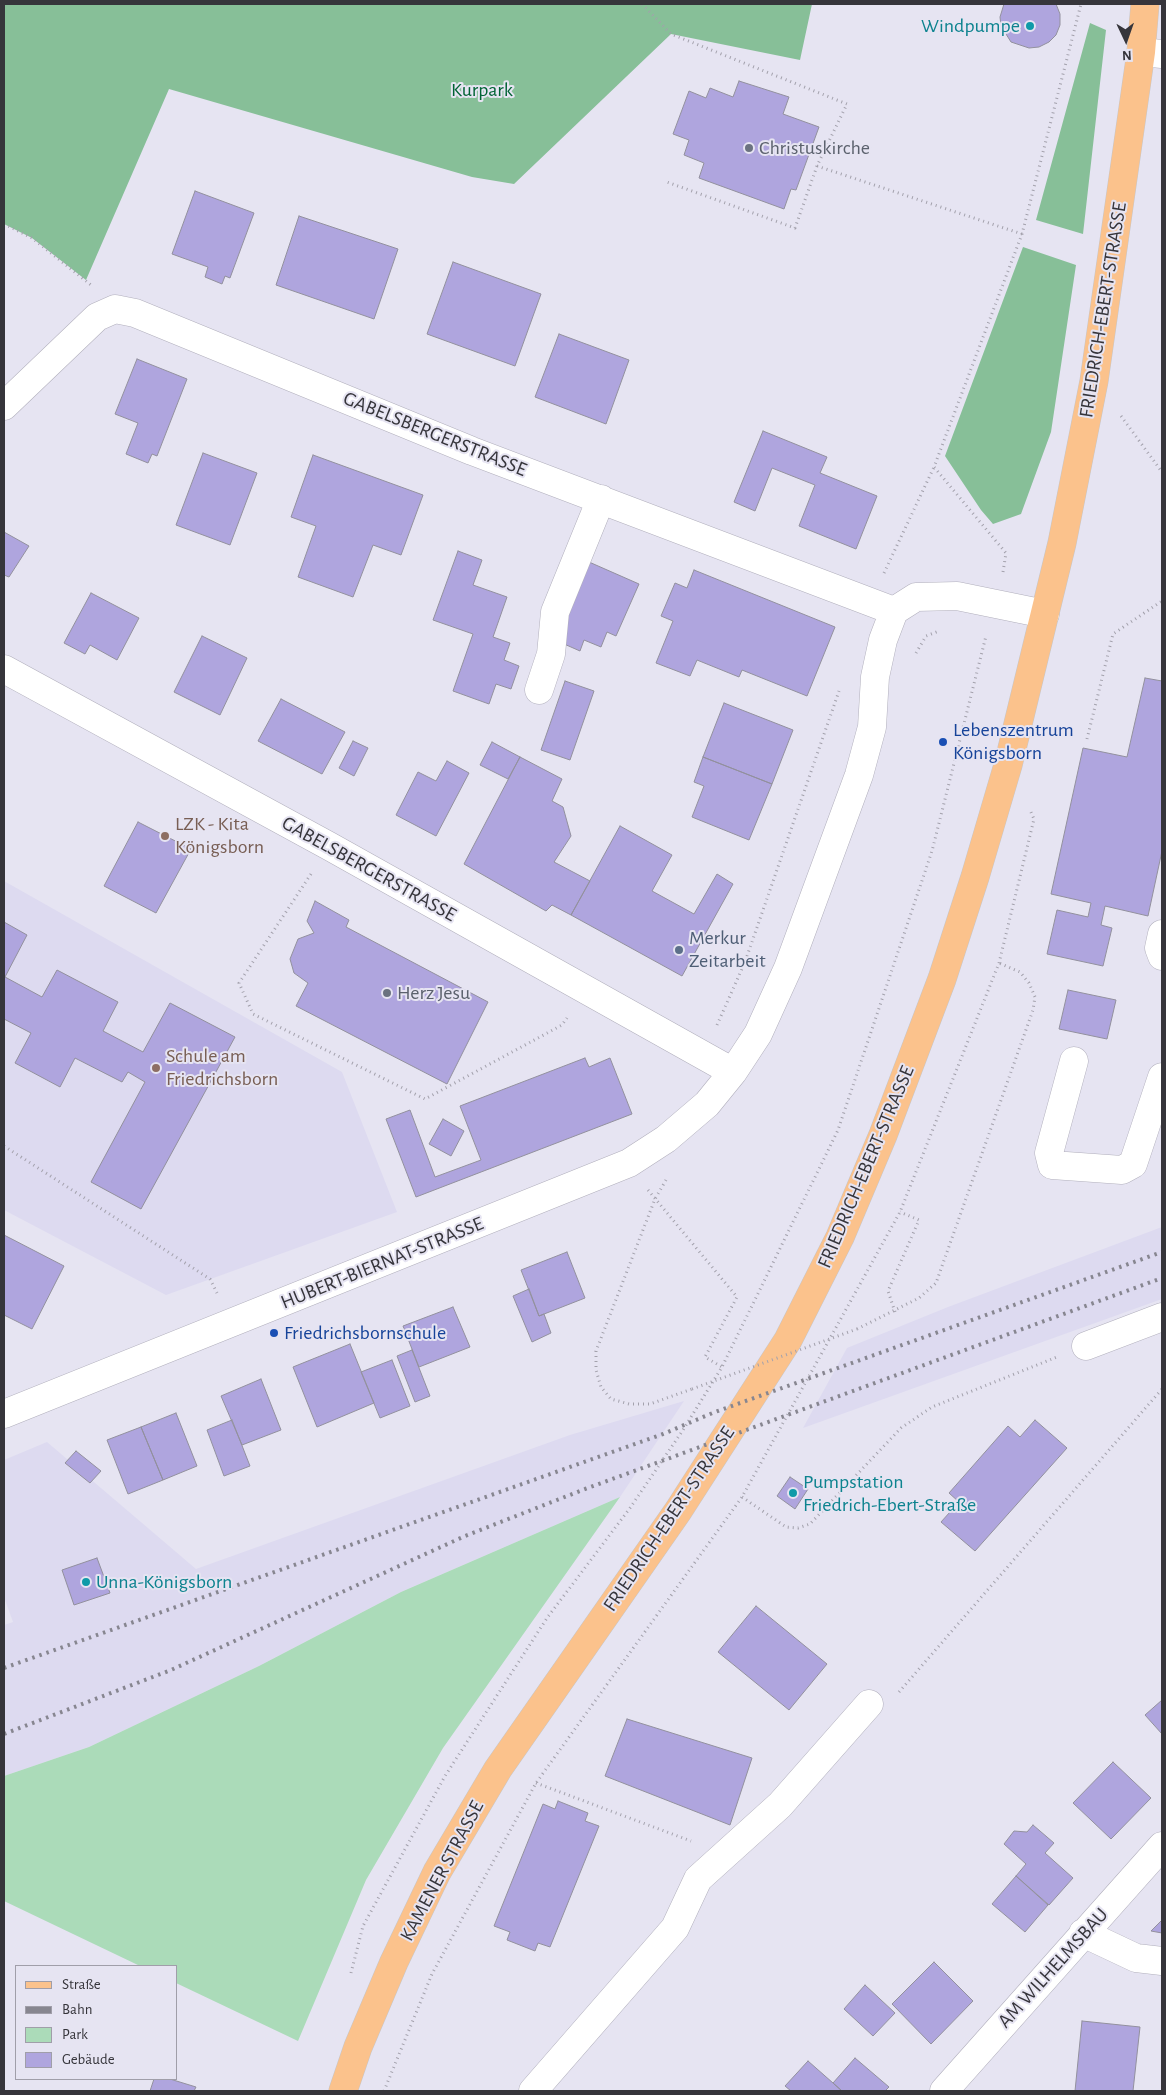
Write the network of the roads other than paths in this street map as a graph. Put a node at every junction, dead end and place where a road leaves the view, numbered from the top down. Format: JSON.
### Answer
{"nodes":[{"id":1,"x":1145,"y":4,"type":"edge"},
{"id":2,"x":1152,"y":53,"type":"edge"},
{"id":3,"x":4,"y":406,"type":"edge"},
{"id":4,"x":601,"y":499,"type":"junction"},
{"id":5,"x":882,"y":606,"type":"junction"},
{"id":6,"x":1045,"y":614,"type":"junction"},
{"id":7,"x":4,"y":669,"type":"edge"},
{"id":8,"x":539,"y":690,"type":"dead end"},
{"id":9,"x":1162,"y":934,"type":"edge"},
{"id":10,"x":1162,"y":956,"type":"edge"},
{"id":11,"x":1074,"y":1061,"type":"dead end"},
{"id":12,"x":733,"y":1072,"type":"junction"},
{"id":13,"x":1162,"y":1077,"type":"edge"},
{"id":14,"x":1162,"y":1316,"type":"edge"},
{"id":15,"x":1086,"y":1346,"type":"road end"},
{"id":16,"x":4,"y":1414,"type":"edge"},
{"id":17,"x":569,"y":1665,"type":"joint"},
{"id":18,"x":869,"y":1704,"type":"road end"},
{"id":19,"x":1162,"y":1846,"type":"edge"},
{"id":20,"x":1083,"y":1934,"type":"junction"},
{"id":21,"x":1162,"y":1961,"type":"edge"},
{"id":22,"x":343,"y":2091,"type":"edge"},
{"id":23,"x":533,"y":2091,"type":"edge"},
{"id":24,"x":944,"y":2091,"type":"edge"}],
"edges":[{"from":1,"to":2,"type":"main road","name":"FRIEDRICH-EBERT-STRASSE"},
{"from":2,"to":6,"type":"main road","name":"FRIEDRICH-EBERT-STRASSE"},
{"from":3,"to":4,"type":"street","name":"GABELSBERGERSTRASSE"},
{"from":4,"to":5,"type":"street","name":"GABELSBERGERSTRASSE"},
{"from":4,"to":8,"type":"street"},
{"from":5,"to":6,"type":"street"},
{"from":5,"to":12,"type":"street"},
{"from":6,"to":17,"type":"main road","name":"FRIEDRICH-EBERT-STRASSE"},
{"from":7,"to":12,"type":"street","name":"GABELSBERGERSTRASSE"},
{"from":9,"to":10,"type":"street"},
{"from":11,"to":13,"type":"street"},
{"from":12,"to":16,"type":"street","name":"HUBERT-BIERNAT-STRASSE"},
{"from":14,"to":15,"type":"street"},
{"from":17,"to":22,"type":"main road","name":"KAMENER STRASSE"},
{"from":18,"to":23,"type":"street"},
{"from":19,"to":20,"type":"street","name":"AM WILHELMSBAU"},
{"from":20,"to":21,"type":"street"},
{"from":20,"to":24,"type":"street","name":"AM WILHELMSBAU"}]}
